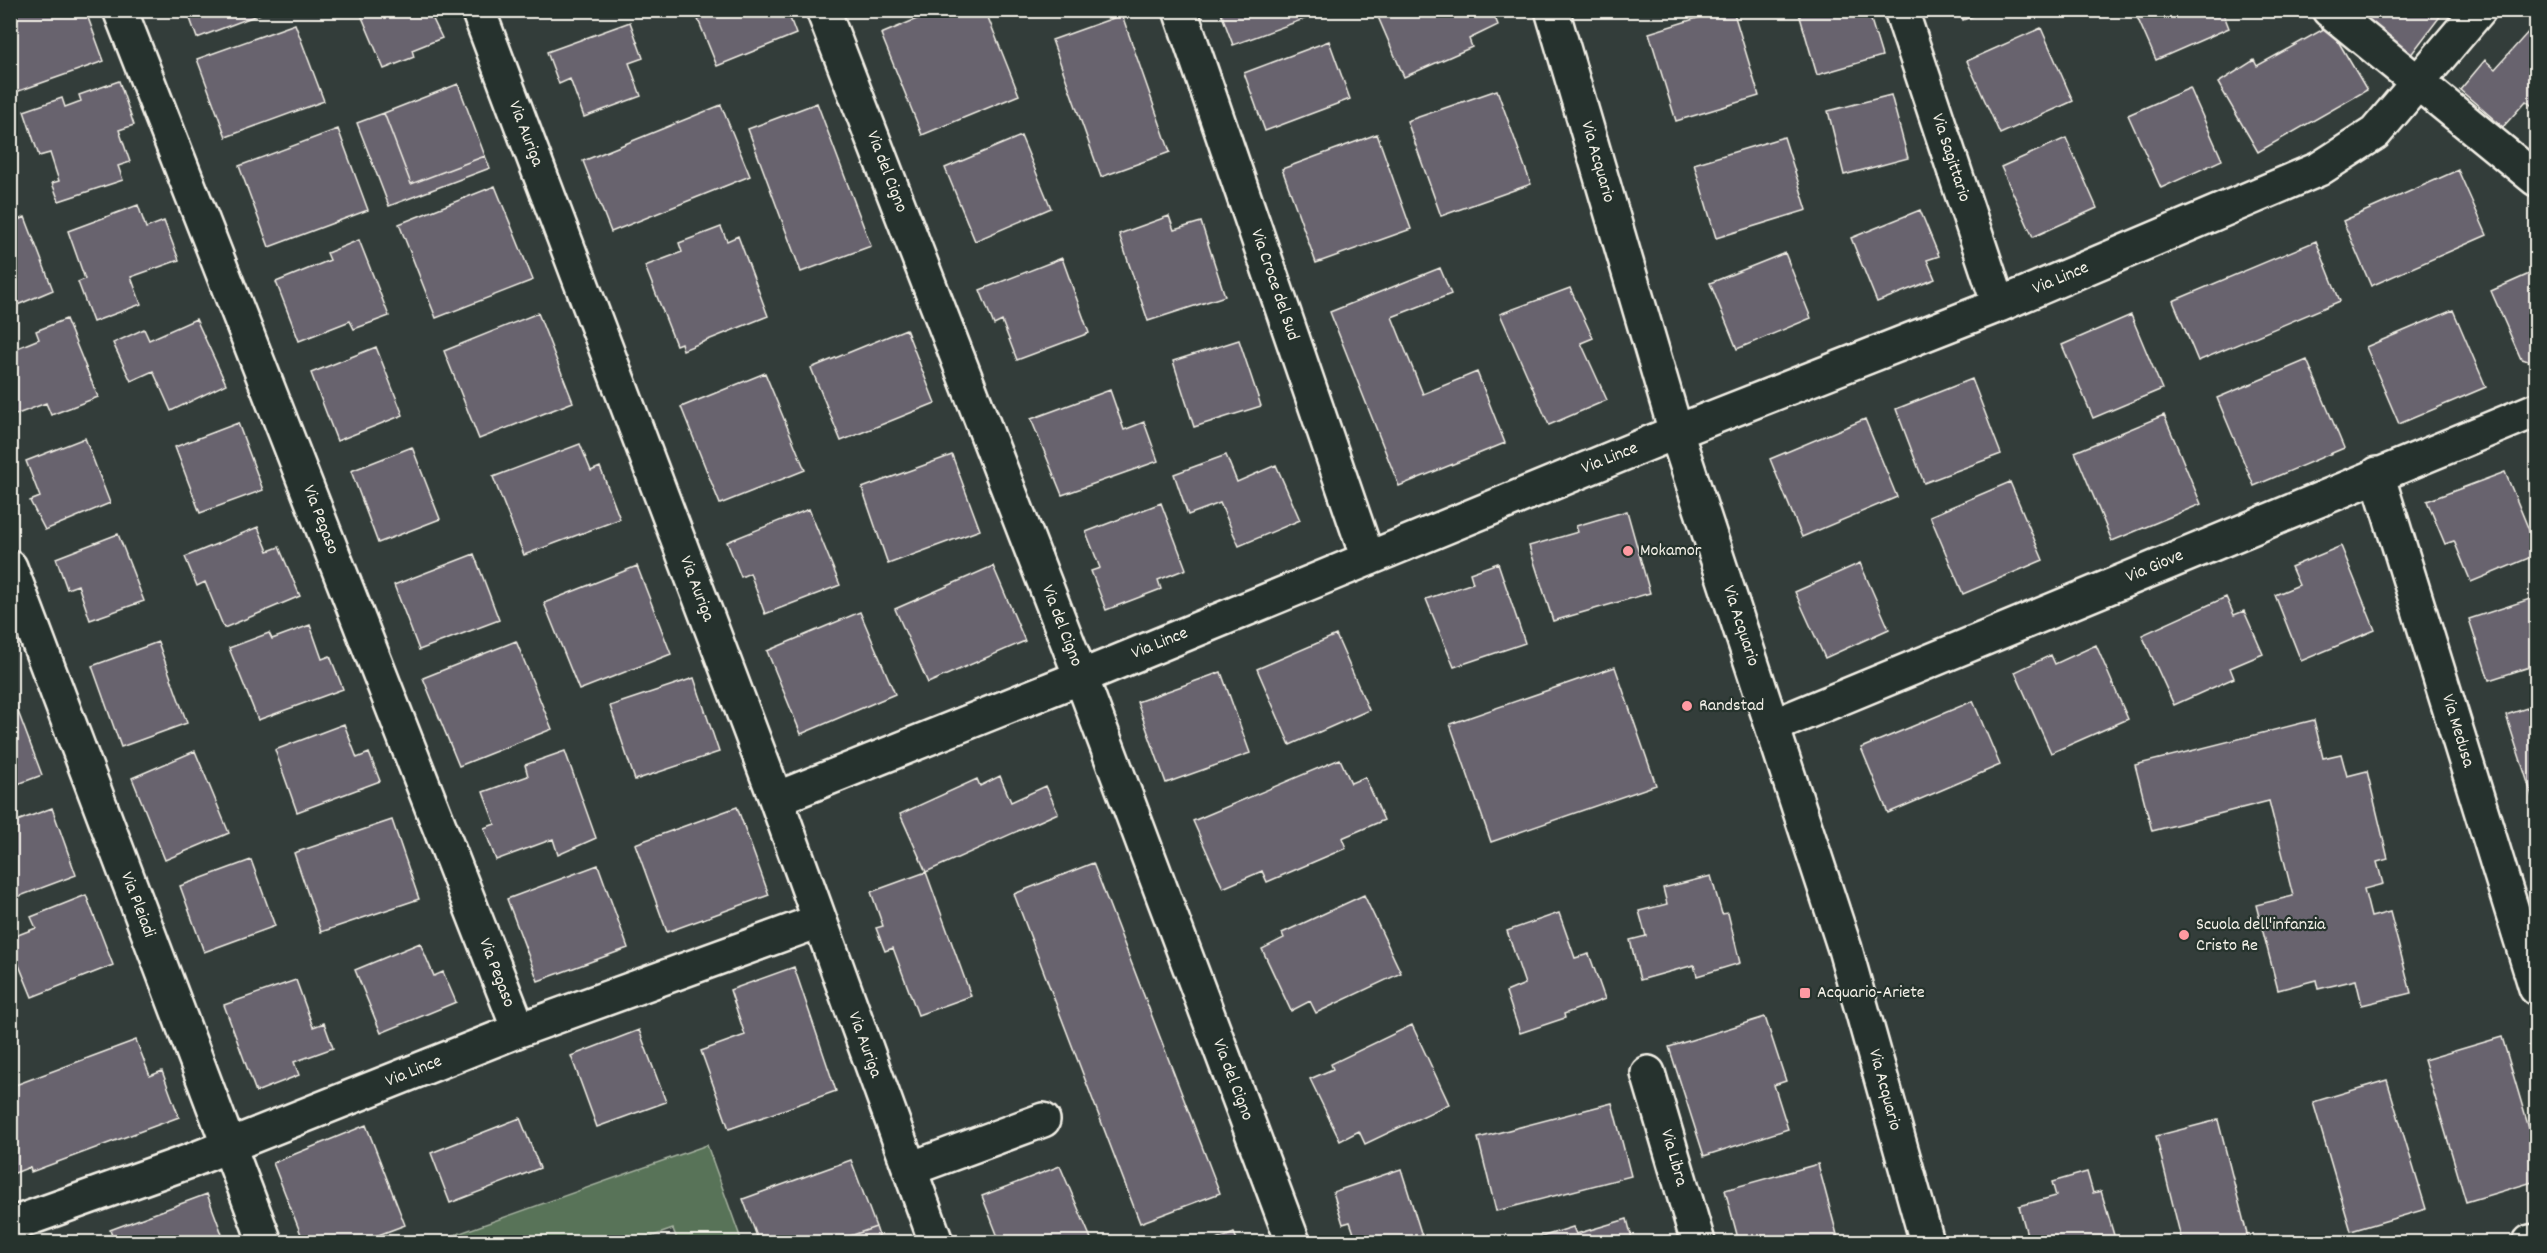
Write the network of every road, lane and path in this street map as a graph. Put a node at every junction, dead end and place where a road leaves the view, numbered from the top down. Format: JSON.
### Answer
{"nodes":[{"id":1,"x":120,"y":10,"type":"edge"},
{"id":2,"x":478,"y":10,"type":"edge"},
{"id":3,"x":823,"y":10,"type":"edge"},
{"id":4,"x":1180,"y":10,"type":"edge"},
{"id":5,"x":1552,"y":10,"type":"edge"},
{"id":6,"x":1901,"y":10,"type":"edge"},
{"id":7,"x":2329,"y":10,"type":"edge"},
{"id":8,"x":2479,"y":10,"type":"edge"},
{"id":9,"x":2420,"y":82,"type":"junction"},
{"id":10,"x":2536,"y":179,"type":"edge"},
{"id":11,"x":1999,"y":305,"type":"junction"},
{"id":12,"x":2536,"y":410,"type":"edge"},
{"id":13,"x":1676,"y":432,"type":"junction"},
{"id":14,"x":2377,"y":474,"type":"junction"},
{"id":15,"x":1368,"y":559,"type":"junction"},
{"id":16,"x":10,"y":567,"type":"edge"},
{"id":17,"x":1080,"y":677,"type":"junction"},
{"id":18,"x":1773,"y":726,"type":"junction"},
{"id":19,"x":776,"y":799,"type":"junction"},
{"id":20,"x":819,"y":921,"type":"junction"},
{"id":21,"x":2536,"y":987,"type":"edge"},
{"id":22,"x":519,"y":1030,"type":"junction"},
{"id":23,"x":1648,"y":1073,"type":"dead end"},
{"id":24,"x":1043,"y":1120,"type":"dead end"},
{"id":25,"x":228,"y":1146,"type":"junction"},
{"id":26,"x":910,"y":1169,"type":"junction"},
{"id":27,"x":10,"y":1225,"type":"edge"},
{"id":28,"x":2536,"y":1241,"type":"edge"},
{"id":29,"x":265,"y":1242,"type":"edge"},
{"id":30,"x":936,"y":1242,"type":"edge"},
{"id":31,"x":1293,"y":1242,"type":"edge"},
{"id":32,"x":1698,"y":1242,"type":"edge"},
{"id":33,"x":1927,"y":1242,"type":"edge"},
{"id":34,"x":2530,"y":1242,"type":"edge"}],
"edges":[{"from":1,"to":22,"type":"street","name":"Via Pegaso"},
{"from":2,"to":19,"type":"street","name":"Via Auriga"},
{"from":3,"to":17,"type":"street","name":"Via del Cigno"},
{"from":4,"to":15,"type":"street","name":"Via Croce del Sud"},
{"from":5,"to":13,"type":"street","name":"Via Acquario"},
{"from":6,"to":11,"type":"street","name":"Via Sagittario"},
{"from":7,"to":9,"type":"street"},
{"from":8,"to":9,"type":"street","name":"Via Lince"},
{"from":9,"to":10,"type":"street"},
{"from":9,"to":11,"type":"street","name":"Via Lince"},
{"from":11,"to":13,"type":"street","name":"Via Lince"},
{"from":12,"to":14,"type":"street","name":"Via Giove"},
{"from":13,"to":15,"type":"street","name":"Via Lince"},
{"from":13,"to":18,"type":"street","name":"Via Acquario"},
{"from":14,"to":18,"type":"street","name":"Via Giove"},
{"from":14,"to":21,"type":"street","name":"Via Medusa"},
{"from":15,"to":17,"type":"street","name":"Via Lince"},
{"from":16,"to":25,"type":"street","name":"Via Pleiadi"},
{"from":17,"to":19,"type":"street","name":"Via Lince"},
{"from":17,"to":31,"type":"street","name":"Via del Cigno"},
{"from":18,"to":33,"type":"street","name":"Via Acquario"},
{"from":19,"to":20,"type":"street","name":"Via Auriga"},
{"from":20,"to":22,"type":"street","name":"Via Lince"},
{"from":20,"to":26,"type":"street","name":"Via Auriga"},
{"from":22,"to":25,"type":"street","name":"Via Lince"},
{"from":23,"to":32,"type":"street","name":"Via Libra"},
{"from":24,"to":26,"type":"street"},
{"from":25,"to":27,"type":"street","name":"Via Lince"},
{"from":25,"to":29,"type":"street","name":"Via Pleiadi"},
{"from":26,"to":30,"type":"street","name":"Via Auriga"},
{"from":28,"to":34,"type":"street"}]}
